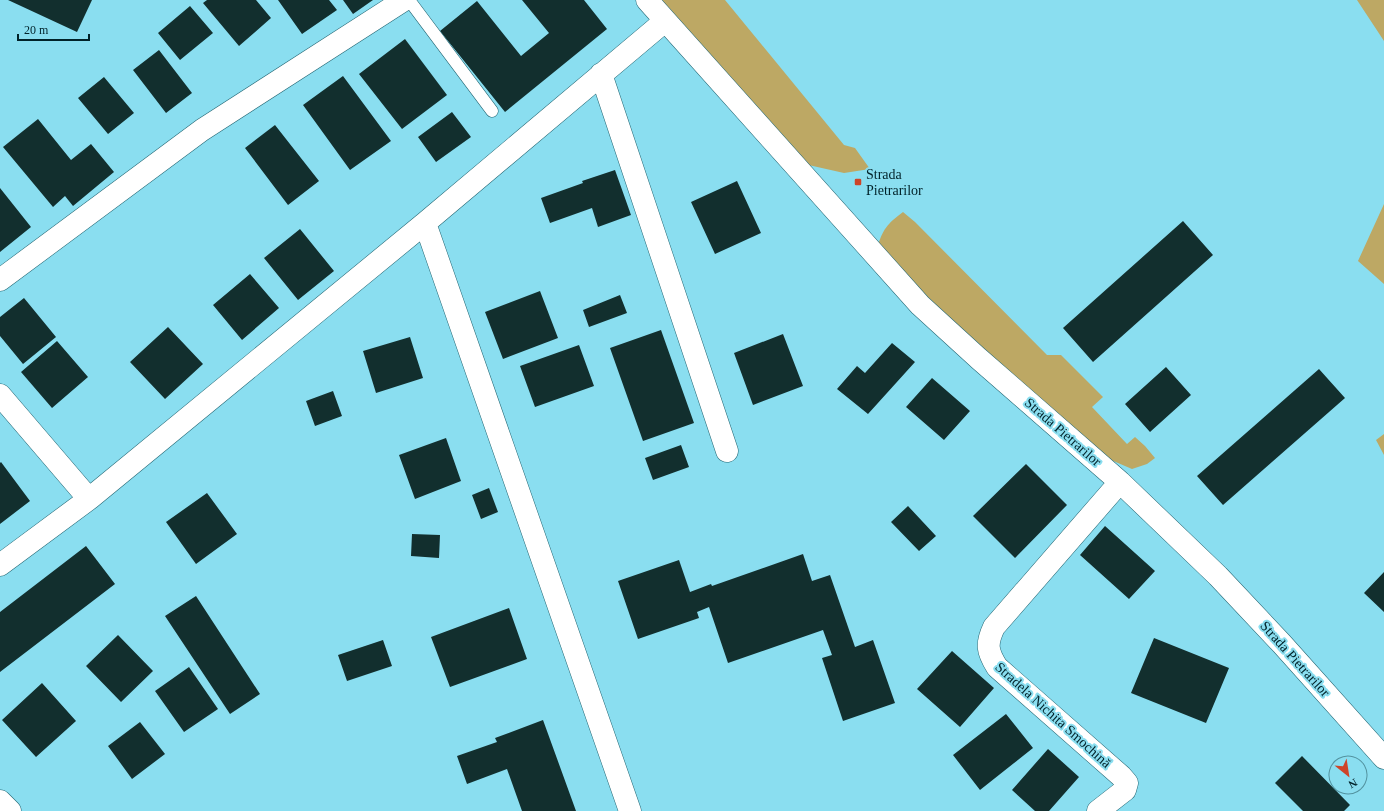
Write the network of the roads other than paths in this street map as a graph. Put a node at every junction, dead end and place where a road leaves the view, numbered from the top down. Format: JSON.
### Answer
{"nodes":[{"id":1,"x":404,"y":0,"type":"edge"},
{"id":2,"x":409,"y":0,"type":"edge"},
{"id":3,"x":647,"y":0,"type":"edge"},
{"id":4,"x":665,"y":21,"type":"junction"},
{"id":5,"x":601,"y":74,"type":"junction"},
{"id":6,"x":492,"y":111,"type":"dead end"},
{"id":7,"x":425,"y":223,"type":"junction"},
{"id":8,"x":0,"y":280,"type":"edge"},
{"id":9,"x":0,"y":395,"type":"edge"},
{"id":10,"x":727,"y":451,"type":"dead end"},
{"id":11,"x":1120,"y":482,"type":"junction"},
{"id":12,"x":89,"y":499,"type":"junction"},
{"id":13,"x":0,"y":565,"type":"edge"},
{"id":14,"x":1384,"y":758,"type":"edge"},
{"id":15,"x":0,"y":800,"type":"edge"},
{"id":16,"x":10,"y":811,"type":"edge"},
{"id":17,"x":630,"y":811,"type":"edge"},
{"id":18,"x":1098,"y":811,"type":"edge"}],
"edges":[{"from":1,"to":8,"type":"street"},
{"from":2,"to":6,"type":"lane"},
{"from":3,"to":4,"type":"street","name":"Strada Pietrarilor"},
{"from":4,"to":5,"type":"street"},
{"from":4,"to":11,"type":"street","name":"Strada Pietrarilor"},
{"from":5,"to":7,"type":"street"},
{"from":5,"to":10,"type":"street"},
{"from":7,"to":12,"type":"street"},
{"from":7,"to":17,"type":"street"},
{"from":9,"to":12,"type":"street"},
{"from":11,"to":14,"type":"street","name":"Strada Pietrarilor"},
{"from":11,"to":18,"type":"street","name":"Stradela Nichita Smochină"},
{"from":12,"to":13,"type":"street"},
{"from":15,"to":16,"type":"street"}]}
